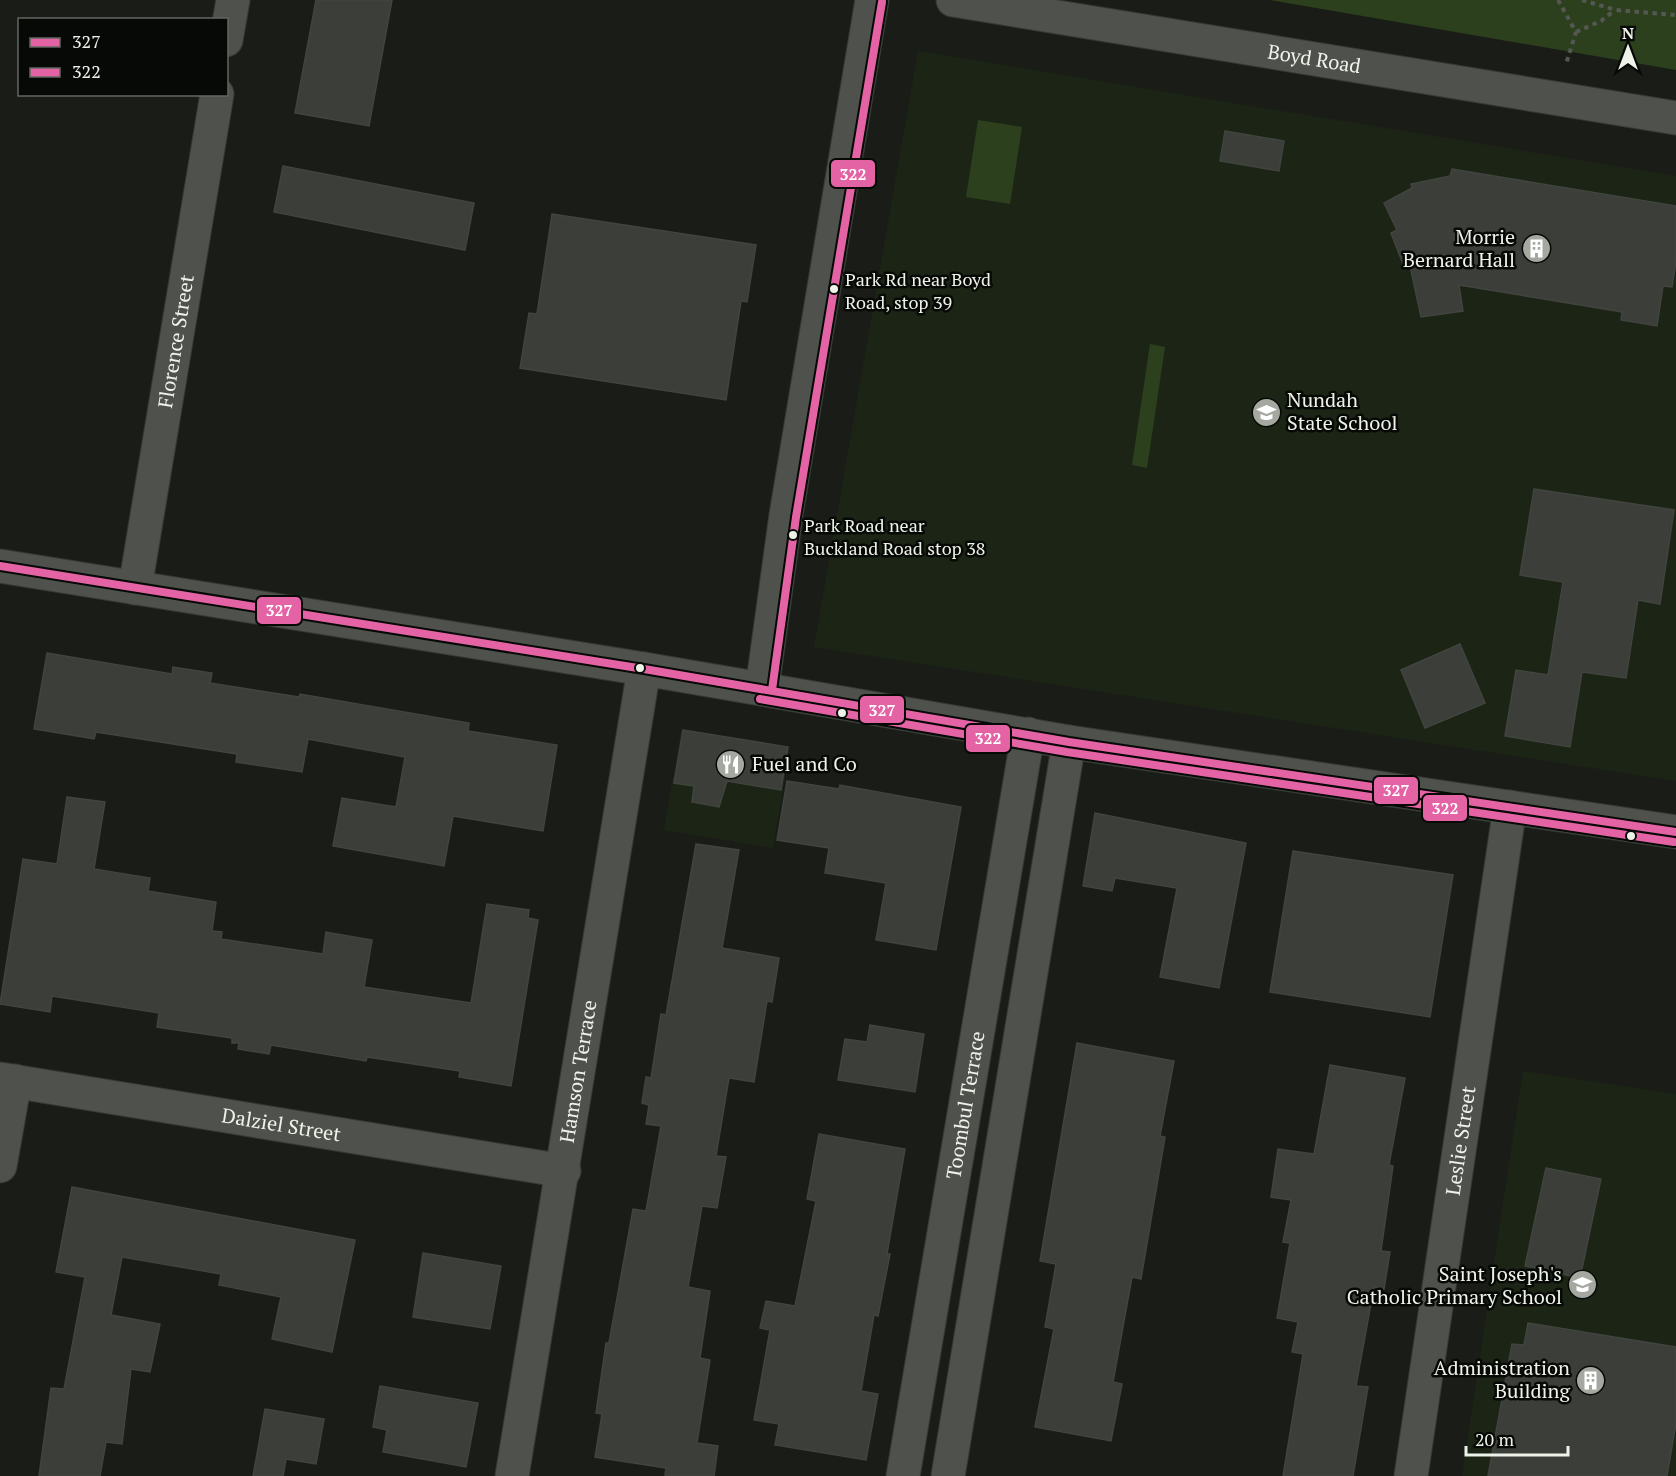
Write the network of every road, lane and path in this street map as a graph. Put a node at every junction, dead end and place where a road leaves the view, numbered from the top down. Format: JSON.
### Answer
{"nodes":[{"id":1,"x":233,"y":0,"type":"edge"},
{"id":2,"x":873,"y":0,"type":"edge"},
{"id":3,"x":953,"y":0,"type":"edge"},
{"id":4,"x":1558,"y":0,"type":"edge"},
{"id":5,"x":1582,"y":0,"type":"edge"},
{"id":6,"x":1616,"y":10,"type":"junction"},
{"id":7,"x":1676,"y":15,"type":"edge"},
{"id":8,"x":228,"y":29,"type":"edge"},
{"id":9,"x":1576,"y":32,"type":"junction"},
{"id":10,"x":1566,"y":64,"type":"dead end"},
{"id":11,"x":217,"y":96,"type":"edge"},
{"id":12,"x":1676,"y":118,"type":"edge"},
{"id":13,"x":0,"y":566,"type":"edge"},
{"id":14,"x":135,"y":588,"type":"junction"},
{"id":15,"x":644,"y":669,"type":"junction"},
{"id":16,"x":762,"y":689,"type":"junction"},
{"id":17,"x":1028,"y":734,"type":"junction"},
{"id":18,"x":1069,"y":742,"type":"junction"},
{"id":19,"x":1510,"y":807,"type":"junction"},
{"id":20,"x":1676,"y":832,"type":"edge"},
{"id":21,"x":7,"y":1080,"type":"edge"},
{"id":22,"x":0,"y":1166,"type":"edge"},
{"id":23,"x":564,"y":1171,"type":"junction"},
{"id":24,"x":512,"y":1476,"type":"edge"},
{"id":25,"x":903,"y":1476,"type":"edge"},
{"id":26,"x":948,"y":1476,"type":"edge"},
{"id":27,"x":1411,"y":1476,"type":"edge"}],
"edges":[{"from":1,"to":8,"type":"street"},
{"from":2,"to":16,"type":"street"},
{"from":3,"to":12,"type":"street","name":"Boyd Road"},
{"from":4,"to":9,"type":"path"},
{"from":5,"to":6,"type":"path"},
{"from":6,"to":7,"type":"path"},
{"from":6,"to":9,"type":"path"},
{"from":9,"to":10,"type":"path"},
{"from":11,"to":14,"type":"street","name":"Florence Street"},
{"from":13,"to":14,"type":"street"},
{"from":14,"to":15,"type":"street"},
{"from":15,"to":16,"type":"street"},
{"from":15,"to":23,"type":"street","name":"Hamson Terrace"},
{"from":16,"to":17,"type":"street"},
{"from":17,"to":18,"type":"street"},
{"from":17,"to":25,"type":"street","name":"Toombul Terrace"},
{"from":18,"to":19,"type":"street"},
{"from":18,"to":26,"type":"street"},
{"from":19,"to":20,"type":"street"},
{"from":19,"to":27,"type":"street","name":"Leslie Street"},
{"from":21,"to":22,"type":"street"},
{"from":21,"to":23,"type":"street","name":"Dalziel Street"},
{"from":23,"to":24,"type":"street","name":"Hamson Terrace"}]}
